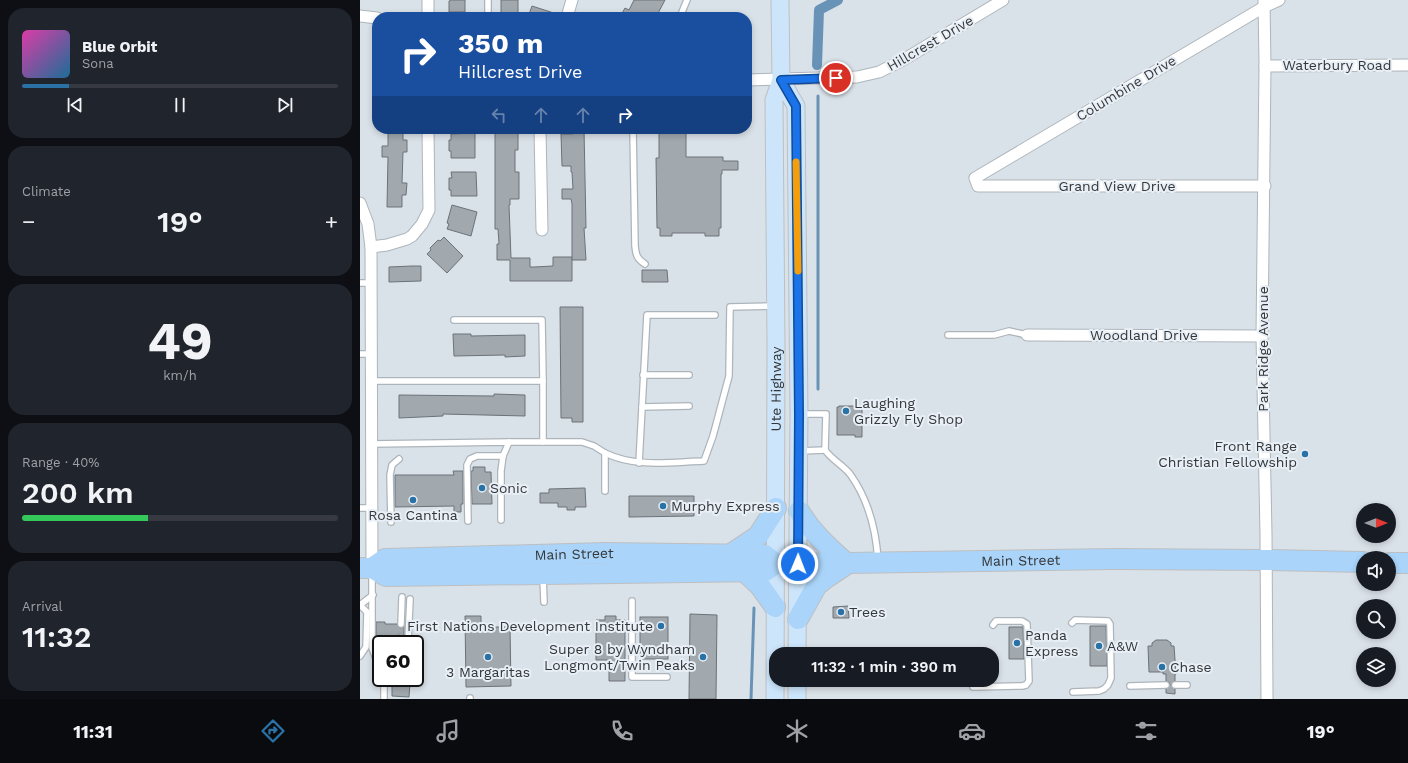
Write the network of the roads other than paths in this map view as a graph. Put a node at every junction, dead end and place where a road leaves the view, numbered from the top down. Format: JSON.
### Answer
{"nodes":[{"id":1,"x":428,"y":0,"type":"edge"},
{"id":2,"x":488,"y":0,"type":"edge"},
{"id":3,"x":572,"y":0,"type":"edge"},
{"id":4,"x":687,"y":0,"type":"edge"},
{"id":5,"x":780,"y":0,"type":"edge"},
{"id":6,"x":1003,"y":0,"type":"edge"},
{"id":7,"x":1279,"y":0,"type":"edge"},
{"id":8,"x":1264,"y":3,"type":"edge"},
{"id":9,"x":428,"y":12,"type":"edge"},
{"id":10,"x":488,"y":12,"type":"edge"},
{"id":11,"x":568,"y":12,"type":"edge"},
{"id":12,"x":682,"y":12,"type":"edge"},
{"id":13,"x":360,"y":16,"type":"edge"},
{"id":14,"x":372,"y":17,"type":"edge"},
{"id":15,"x":1408,"y":65,"type":"edge"},
{"id":16,"x":1265,"y":66,"type":"junction"},
{"id":17,"x":752,"y":80,"type":"edge"},
{"id":18,"x":781,"y":80,"type":"junction"},
{"id":19,"x":428,"y":134,"type":"edge"},
{"id":20,"x":540,"y":134,"type":"edge"},
{"id":21,"x":633,"y":134,"type":"edge"},
{"id":22,"x":975,"y":178,"type":"joint"},
{"id":23,"x":1265,"y":186,"type":"junction"},
{"id":24,"x":360,"y":203,"type":"edge"},
{"id":25,"x":542,"y":230,"type":"dead end"},
{"id":26,"x":371,"y":247,"type":"junction"},
{"id":27,"x":645,"y":264,"type":"dead end"},
{"id":28,"x":365,"y":283,"type":"edge"},
{"id":29,"x":776,"y":306,"type":"junction"},
{"id":30,"x":715,"y":315,"type":"dead end"},
{"id":31,"x":454,"y":320,"type":"dead end"},
{"id":32,"x":948,"y":335,"type":"dead end"},
{"id":33,"x":1027,"y":335,"type":"joint"},
{"id":34,"x":1262,"y":336,"type":"junction"},
{"id":35,"x":365,"y":354,"type":"edge"},
{"id":36,"x":643,"y":375,"type":"junction"},
{"id":37,"x":689,"y":375,"type":"dead end"},
{"id":38,"x":371,"y":381,"type":"junction"},
{"id":39,"x":543,"y":381,"type":"junction"},
{"id":40,"x":689,"y":406,"type":"dead end"},
{"id":41,"x":642,"y":407,"type":"junction"},
{"id":42,"x":799,"y":414,"type":"junction"},
{"id":43,"x":509,"y":442,"type":"junction"},
{"id":44,"x":543,"y":442,"type":"junction"},
{"id":45,"x":372,"y":444,"type":"junction"},
{"id":46,"x":825,"y":450,"type":"junction"},
{"id":47,"x":799,"y":451,"type":"junction"},
{"id":48,"x":606,"y":453,"type":"junction"},
{"id":49,"x":504,"y":456,"type":"junction"},
{"id":50,"x":399,"y":459,"type":"dead end"},
{"id":51,"x":639,"y":463,"type":"junction"},
{"id":52,"x":605,"y":491,"type":"dead end"},
{"id":53,"x":360,"y":508,"type":"edge"},
{"id":54,"x":372,"y":508,"type":"junction"},
{"id":55,"x":776,"y":508,"type":"junction"},
{"id":56,"x":799,"y":511,"type":"junction"},
{"id":57,"x":501,"y":520,"type":"dead end"},
{"id":58,"x":468,"y":521,"type":"dead end"},
{"id":59,"x":391,"y":522,"type":"dead end"},
{"id":60,"x":731,"y":554,"type":"junction"},
{"id":61,"x":1266,"y":560,"type":"junction"},
{"id":62,"x":1356,"y":562,"type":"edge"},
{"id":63,"x":878,"y":563,"type":"junction"},
{"id":64,"x":1396,"y":563,"type":"edge"},
{"id":65,"x":1408,"y":563,"type":"edge"},
{"id":66,"x":776,"y":564,"type":"junction"},
{"id":67,"x":798,"y":564,"type":"junction"},
{"id":68,"x":847,"y":564,"type":"junction"},
{"id":69,"x":366,"y":568,"type":"edge"},
{"id":70,"x":744,"y":571,"type":"junction"},
{"id":71,"x":543,"y":575,"type":"junction"},
{"id":72,"x":373,"y":596,"type":"junction"},
{"id":73,"x":402,"y":597,"type":"dead end"},
{"id":74,"x":410,"y":599,"type":"dead end"},
{"id":75,"x":632,"y":601,"type":"dead end"},
{"id":76,"x":544,"y":602,"type":"dead end"},
{"id":77,"x":360,"y":605,"type":"edge"},
{"id":78,"x":775,"y":607,"type":"junction"},
{"id":79,"x":798,"y":619,"type":"junction"},
{"id":80,"x":401,"y":624,"type":"dead end"},
{"id":81,"x":1072,"y":624,"type":"dead end"},
{"id":82,"x":993,"y":625,"type":"dead end"},
{"id":83,"x":372,"y":635,"type":"edge"},
{"id":84,"x":409,"y":635,"type":"edge"},
{"id":85,"x":798,"y":647,"type":"edge"},
{"id":86,"x":360,"y":656,"type":"edge"},
{"id":87,"x":667,"y":677,"type":"dead end"},
{"id":88,"x":1166,"y":685,"type":"dead end"},
{"id":89,"x":1175,"y":685,"type":"dead end"},
{"id":90,"x":1187,"y":685,"type":"dead end"},
{"id":91,"x":999,"y":686,"type":"edge"},
{"id":92,"x":1130,"y":686,"type":"dead end"},
{"id":93,"x":384,"y":687,"type":"edge"},
{"id":94,"x":797,"y":687,"type":"edge"},
{"id":95,"x":1073,"y":692,"type":"dead end"},
{"id":96,"x":384,"y":699,"type":"edge"},
{"id":97,"x":775,"y":699,"type":"edge"},
{"id":98,"x":797,"y":699,"type":"edge"},
{"id":99,"x":1267,"y":699,"type":"edge"}],
"edges":[{"from":1,"to":9,"type":"street"},
{"from":2,"to":10,"type":"lane"},
{"from":3,"to":11,"type":"street"},
{"from":4,"to":12,"type":"lane"},
{"from":5,"to":18,"type":"main road","name":"Ute Highway"},
{"from":6,"to":18,"type":"street","name":"Hillcrest Drive"},
{"from":7,"to":8,"type":"street","name":"Columbine Drive"},
{"from":8,"to":16,"type":"street","name":"Park Ridge Avenue"},
{"from":8,"to":22,"type":"street","name":"Columbine Drive"},
{"from":13,"to":14,"type":"street"},
{"from":15,"to":16,"type":"street","name":"Waterbury Road"},
{"from":16,"to":23,"type":"street","name":"Park Ridge Avenue"},
{"from":17,"to":18,"type":"street","name":"Hillcrest Drive"},
{"from":18,"to":29,"type":"main road","name":"Ute Highway"},
{"from":18,"to":42,"type":"main road","name":"Ute Highway"},
{"from":19,"to":26,"type":"street"},
{"from":20,"to":25,"type":"street"},
{"from":21,"to":27,"type":"lane"},
{"from":22,"to":23,"type":"street","name":"Grand View Drive"},
{"from":23,"to":34,"type":"street","name":"Park Ridge Avenue"},
{"from":24,"to":26,"type":"street"},
{"from":26,"to":28,"type":"street"},
{"from":28,"to":35,"type":"street"},
{"from":29,"to":51,"type":"lane"},
{"from":29,"to":55,"type":"main road","name":"Ute Highway"},
{"from":30,"to":36,"type":"lane"},
{"from":31,"to":39,"type":"lane"},
{"from":32,"to":33,"type":"lane"},
{"from":33,"to":34,"type":"street","name":"Woodland Drive"},
{"from":34,"to":61,"type":"street","name":"Park Ridge Avenue"},
{"from":35,"to":38,"type":"street"},
{"from":36,"to":37,"type":"lane"},
{"from":36,"to":41,"type":"lane"},
{"from":38,"to":39,"type":"lane"},
{"from":38,"to":45,"type":"street"},
{"from":39,"to":44,"type":"lane"},
{"from":40,"to":41,"type":"lane"},
{"from":41,"to":51,"type":"lane"},
{"from":42,"to":46,"type":"lane"},
{"from":42,"to":47,"type":"main road","name":"Ute Highway"},
{"from":43,"to":44,"type":"lane"},
{"from":43,"to":45,"type":"lane"},
{"from":43,"to":49,"type":"lane"},
{"from":44,"to":48,"type":"lane"},
{"from":45,"to":54,"type":"street"},
{"from":46,"to":47,"type":"lane"},
{"from":46,"to":63,"type":"lane"},
{"from":47,"to":56,"type":"main road","name":"Ute Highway"},
{"from":48,"to":51,"type":"lane"},
{"from":48,"to":52,"type":"lane"},
{"from":49,"to":57,"type":"lane"},
{"from":49,"to":58,"type":"lane"},
{"from":50,"to":59,"type":"lane"},
{"from":53,"to":54,"type":"lane"},
{"from":54,"to":69,"type":"street"},
{"from":55,"to":60,"type":"highway"},
{"from":55,"to":66,"type":"main road","name":"Ute Highway"},
{"from":56,"to":67,"type":"main road","name":"Ute Highway"},
{"from":56,"to":68,"type":"highway"},
{"from":60,"to":66,"type":"highway","name":"Main Street"},
{"from":60,"to":69,"type":"highway","name":"Main Street"},
{"from":61,"to":62,"type":"highway","name":"Main Street"},
{"from":61,"to":63,"type":"highway","name":"Main Street"},
{"from":61,"to":99,"type":"street","name":"Park Ridge Avenue"},
{"from":63,"to":68,"type":"highway","name":"Main Street"},
{"from":64,"to":65,"type":"highway"},
{"from":66,"to":67,"type":"highway","name":"Main Street"},
{"from":66,"to":70,"type":"highway","name":"Main Street"},
{"from":66,"to":78,"type":"main road","name":"Ute Highway"},
{"from":67,"to":68,"type":"highway","name":"Main Street"},
{"from":67,"to":79,"type":"main road","name":"Ute Highway"},
{"from":68,"to":79,"type":"highway"},
{"from":69,"to":71,"type":"highway","name":"Main Street"},
{"from":69,"to":72,"type":"lane"},
{"from":70,"to":71,"type":"highway","name":"Main Street"},
{"from":70,"to":78,"type":"highway"},
{"from":71,"to":76,"type":"lane"},
{"from":72,"to":77,"type":"lane"},
{"from":72,"to":83,"type":"lane"},
{"from":73,"to":80,"type":"lane"},
{"from":74,"to":84,"type":"lane"},
{"from":75,"to":87,"type":"lane"},
{"from":77,"to":86,"type":"lane"},
{"from":78,"to":97,"type":"main road","name":"Ute Highway"},
{"from":79,"to":85,"type":"main road","name":"Ute Highway"},
{"from":81,"to":95,"type":"lane"},
{"from":82,"to":91,"type":"lane"},
{"from":88,"to":92,"type":"lane"},
{"from":89,"to":90,"type":"lane"},
{"from":93,"to":96,"type":"lane"},
{"from":94,"to":98,"type":"main road"}]}
